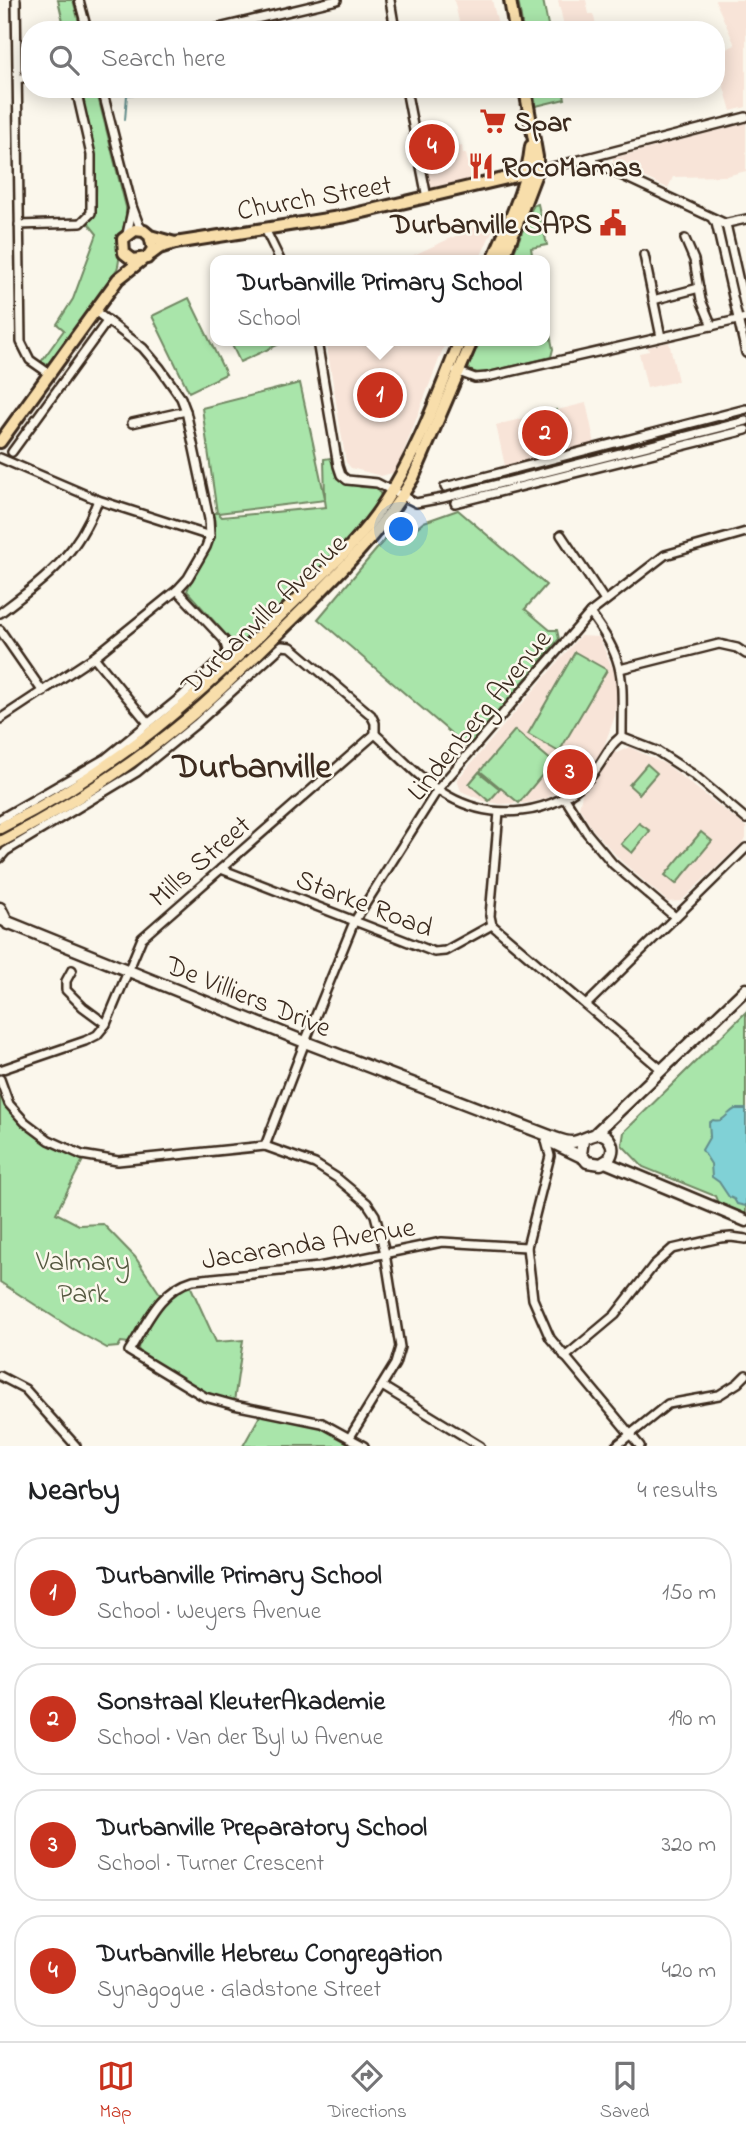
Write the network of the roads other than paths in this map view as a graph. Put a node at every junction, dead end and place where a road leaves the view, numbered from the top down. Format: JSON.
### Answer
{"nodes":[{"id":1,"x":16,"y":0,"type":"edge"},
{"id":2,"x":79,"y":0,"type":"edge"},
{"id":3,"x":337,"y":0,"type":"edge"},
{"id":4,"x":390,"y":0,"type":"edge"},
{"id":5,"x":510,"y":0,"type":"edge"},
{"id":6,"x":85,"y":21,"type":"edge"},
{"id":7,"x":248,"y":21,"type":"edge"},
{"id":8,"x":394,"y":21,"type":"edge"},
{"id":9,"x":514,"y":21,"type":"edge"},
{"id":10,"x":21,"y":78,"type":"edge"},
{"id":11,"x":18,"y":79,"type":"junction"},
{"id":12,"x":78,"y":98,"type":"edge"},
{"id":13,"x":104,"y":98,"type":"edge"},
{"id":14,"x":408,"y":98,"type":"edge"},
{"id":15,"x":526,"y":98,"type":"edge"},
{"id":16,"x":746,"y":117,"type":"edge"},
{"id":17,"x":587,"y":158,"type":"junction"},
{"id":18,"x":532,"y":172,"type":"junction"},
{"id":19,"x":478,"y":185,"type":"junction"},
{"id":20,"x":427,"y":198,"type":"junction"},
{"id":21,"x":517,"y":201,"type":"junction"},
{"id":22,"x":132,"y":206,"type":"junction"},
{"id":23,"x":710,"y":216,"type":"junction"},
{"id":24,"x":746,"y":219,"type":"edge"},
{"id":25,"x":716,"y":223,"type":"junction"},
{"id":26,"x":726,"y":224,"type":"junction"},
{"id":27,"x":19,"y":225,"type":"junction"},
{"id":28,"x":265,"y":229,"type":"junction"},
{"id":29,"x":127,"y":234,"type":"junction"},
{"id":30,"x":147,"y":234,"type":"junction"},
{"id":31,"x":685,"y":239,"type":"dead end"},
{"id":32,"x":175,"y":243,"type":"junction"},
{"id":33,"x":126,"y":255,"type":"junction"},
{"id":34,"x":278,"y":255,"type":"edge"},
{"id":35,"x":495,"y":255,"type":"edge"},
{"id":36,"x":505,"y":255,"type":"edge"},
{"id":37,"x":644,"y":255,"type":"dead end"},
{"id":38,"x":146,"y":257,"type":"junction"},
{"id":39,"x":118,"y":279,"type":"junction"},
{"id":40,"x":699,"y":288,"type":"junction"},
{"id":41,"x":653,"y":300,"type":"junction"},
{"id":42,"x":96,"y":311,"type":"junction"},
{"id":43,"x":746,"y":312,"type":"edge"},
{"id":44,"x":742,"y":319,"type":"edge"},
{"id":45,"x":108,"y":320,"type":"junction"},
{"id":46,"x":712,"y":326,"type":"junction"},
{"id":47,"x":661,"y":337,"type":"junction"},
{"id":48,"x":318,"y":346,"type":"edge"},
{"id":49,"x":459,"y":346,"type":"edge"},
{"id":50,"x":469,"y":346,"type":"edge"},
{"id":51,"x":746,"y":353,"type":"edge"},
{"id":52,"x":454,"y":371,"type":"junction"},
{"id":53,"x":50,"y":374,"type":"junction"},
{"id":54,"x":746,"y":409,"type":"edge"},
{"id":55,"x":186,"y":411,"type":"junction"},
{"id":56,"x":746,"y":421,"type":"edge"},
{"id":57,"x":132,"y":423,"type":"dead end"},
{"id":58,"x":746,"y":430,"type":"edge"},
{"id":59,"x":0,"y":442,"type":"edge"},
{"id":60,"x":12,"y":452,"type":"dead end"},
{"id":61,"x":3,"y":459,"type":"edge"},
{"id":62,"x":0,"y":469,"type":"edge"},
{"id":63,"x":492,"y":475,"type":"junction"},
{"id":64,"x":496,"y":484,"type":"junction"},
{"id":65,"x":445,"y":487,"type":"dead end"},
{"id":66,"x":397,"y":493,"type":"junction"},
{"id":67,"x":98,"y":500,"type":"junction"},
{"id":68,"x":455,"y":503,"type":"dead end"},
{"id":69,"x":746,"y":532,"type":"edge"},
{"id":70,"x":210,"y":536,"type":"junction"},
{"id":71,"x":561,"y":536,"type":"dead end"},
{"id":72,"x":177,"y":590,"type":"junction"},
{"id":73,"x":605,"y":601,"type":"junction"},
{"id":74,"x":0,"y":612,"type":"edge"},
{"id":75,"x":590,"y":613,"type":"junction"},
{"id":76,"x":0,"y":630,"type":"edge"},
{"id":77,"x":746,"y":654,"type":"edge"},
{"id":78,"x":94,"y":657,"type":"junction"},
{"id":79,"x":620,"y":669,"type":"junction"},
{"id":80,"x":43,"y":692,"type":"junction"},
{"id":81,"x":0,"y":719,"type":"edge"},
{"id":82,"x":148,"y":723,"type":"junction"},
{"id":83,"x":374,"y":734,"type":"junction"},
{"id":84,"x":621,"y":737,"type":"junction"},
{"id":85,"x":438,"y":789,"type":"junction"},
{"id":86,"x":565,"y":798,"type":"junction"},
{"id":87,"x":499,"y":812,"type":"junction"},
{"id":88,"x":0,"y":819,"type":"edge"},
{"id":89,"x":746,"y":819,"type":"edge"},
{"id":90,"x":0,"y":828,"type":"edge"},
{"id":91,"x":0,"y":842,"type":"edge"},
{"id":92,"x":746,"y":848,"type":"edge"},
{"id":93,"x":0,"y":858,"type":"edge"},
{"id":94,"x":221,"y":869,"type":"junction"},
{"id":95,"x":0,"y":908,"type":"edge"},
{"id":96,"x":675,"y":918,"type":"junction"},
{"id":97,"x":4,"y":922,"type":"edge"},
{"id":98,"x":355,"y":922,"type":"junction"},
{"id":99,"x":492,"y":925,"type":"junction"},
{"id":100,"x":72,"y":970,"type":"dead end"},
{"id":101,"x":128,"y":972,"type":"junction"},
{"id":102,"x":746,"y":989,"type":"edge"},
{"id":103,"x":586,"y":1005,"type":"junction"},
{"id":104,"x":106,"y":1024,"type":"junction"},
{"id":105,"x":305,"y":1042,"type":"junction"},
{"id":106,"x":0,"y":1070,"type":"edge"},
{"id":107,"x":662,"y":1070,"type":"junction"},
{"id":108,"x":0,"y":1079,"type":"edge"},
{"id":109,"x":473,"y":1108,"type":"junction"},
{"id":110,"x":620,"y":1111,"type":"junction"},
{"id":111,"x":596,"y":1133,"type":"junction"},
{"id":112,"x":583,"y":1140,"type":"junction"},
{"id":113,"x":547,"y":1141,"type":"junction"},
{"id":114,"x":611,"y":1143,"type":"junction"},
{"id":115,"x":265,"y":1146,"type":"junction"},
{"id":116,"x":565,"y":1148,"type":"junction"},
{"id":117,"x":550,"y":1156,"type":"junction"},
{"id":118,"x":584,"y":1158,"type":"junction"},
{"id":119,"x":605,"y":1162,"type":"junction"},
{"id":120,"x":645,"y":1180,"type":"junction"},
{"id":121,"x":746,"y":1221,"type":"edge"},
{"id":122,"x":746,"y":1239,"type":"edge"},
{"id":123,"x":527,"y":1247,"type":"junction"},
{"id":124,"x":385,"y":1253,"type":"junction"},
{"id":125,"x":565,"y":1357,"type":"junction"},
{"id":126,"x":746,"y":1375,"type":"edge"},
{"id":127,"x":0,"y":1376,"type":"edge"},
{"id":128,"x":382,"y":1387,"type":"junction"},
{"id":129,"x":630,"y":1434,"type":"junction"},
{"id":130,"x":350,"y":1437,"type":"junction"},
{"id":131,"x":76,"y":1446,"type":"edge"},
{"id":132,"x":365,"y":1446,"type":"edge"},
{"id":133,"x":480,"y":1446,"type":"edge"},
{"id":134,"x":616,"y":1446,"type":"edge"},
{"id":135,"x":640,"y":1446,"type":"edge"}],
"edges":[{"from":1,"to":11,"type":"street"},
{"from":2,"to":6,"type":"street"},
{"from":3,"to":7,"type":"street"},
{"from":4,"to":8,"type":"street"},
{"from":5,"to":9,"type":"main road"},
{"from":10,"to":11,"type":"street"},
{"from":11,"to":27,"type":"street"},
{"from":12,"to":27,"type":"street"},
{"from":13,"to":22,"type":"street"},
{"from":14,"to":20,"type":"street"},
{"from":15,"to":18,"type":"main road"},
{"from":16,"to":17,"type":"street","name":"Church Street"},
{"from":17,"to":18,"type":"street","name":"Church Street"},
{"from":17,"to":23,"type":"street"},
{"from":18,"to":19,"type":"main road","name":"Church Street"},
{"from":18,"to":21,"type":"main road"},
{"from":18,"to":36,"type":"main road"},
{"from":19,"to":20,"type":"main road","name":"Church Street"},
{"from":19,"to":21,"type":"main road"},
{"from":20,"to":28,"type":"main road","name":"Church Street"},
{"from":21,"to":35,"type":"main road"},
{"from":22,"to":29,"type":"street"},
{"from":22,"to":30,"type":"street"},
{"from":23,"to":25,"type":"street"},
{"from":23,"to":26,"type":"street"},
{"from":24,"to":26,"type":"street"},
{"from":25,"to":26,"type":"street"},
{"from":25,"to":44,"type":"street"},
{"from":26,"to":43,"type":"street"},
{"from":27,"to":53,"type":"street"},
{"from":28,"to":32,"type":"main road","name":"Church Street"},
{"from":28,"to":34,"type":"street"},
{"from":29,"to":30,"type":"main road"},
{"from":29,"to":33,"type":"main road"},
{"from":30,"to":32,"type":"main road","name":"Church Street"},
{"from":30,"to":38,"type":"main road"},
{"from":31,"to":40,"type":"street"},
{"from":32,"to":38,"type":"main road","name":"Church Street"},
{"from":33,"to":38,"type":"main road"},
{"from":33,"to":39,"type":"main road"},
{"from":37,"to":41,"type":"street"},
{"from":38,"to":39,"type":"main road","name":"Church Street"},
{"from":39,"to":42,"type":"main road"},
{"from":40,"to":41,"type":"street"},
{"from":40,"to":46,"type":"street"},
{"from":41,"to":47,"type":"street"},
{"from":42,"to":45,"type":"street"},
{"from":42,"to":53,"type":"main road"},
{"from":44,"to":46,"type":"street"},
{"from":44,"to":51,"type":"street"},
{"from":45,"to":55,"type":"street"},
{"from":45,"to":60,"type":"street"},
{"from":46,"to":47,"type":"street"},
{"from":47,"to":52,"type":"street"},
{"from":48,"to":66,"type":"street"},
{"from":49,"to":52,"type":"main road","name":"Durbanville Avenue"},
{"from":50,"to":52,"type":"main road","name":"Durbanville Avenue"},
{"from":52,"to":66,"type":"main road","name":"Durbanville Avenue"},
{"from":53,"to":59,"type":"main road"},
{"from":54,"to":63,"type":"street"},
{"from":55,"to":57,"type":"street"},
{"from":55,"to":70,"type":"street"},
{"from":56,"to":64,"type":"street"},
{"from":58,"to":68,"type":"street"},
{"from":61,"to":62,"type":"street"},
{"from":61,"to":67,"type":"street"},
{"from":63,"to":64,"type":"street"},
{"from":63,"to":65,"type":"street"},
{"from":64,"to":66,"type":"street"},
{"from":66,"to":90,"type":"main road","name":"Durbanville Avenue"},
{"from":66,"to":91,"type":"main road","name":"Durbanville Avenue"},
{"from":67,"to":70,"type":"street"},
{"from":67,"to":74,"type":"street"},
{"from":69,"to":73,"type":"street","name":"Lindenberg Avenue"},
{"from":70,"to":72,"type":"street"},
{"from":71,"to":73,"type":"street"},
{"from":72,"to":78,"type":"street"},
{"from":72,"to":82,"type":"street"},
{"from":73,"to":75,"type":"street","name":"Lindenberg Avenue"},
{"from":75,"to":79,"type":"street"},
{"from":75,"to":85,"type":"street","name":"Lindenberg Avenue"},
{"from":76,"to":80,"type":"street"},
{"from":77,"to":79,"type":"street"},
{"from":78,"to":80,"type":"street"},
{"from":78,"to":82,"type":"street"},
{"from":79,"to":84,"type":"street"},
{"from":80,"to":81,"type":"street"},
{"from":82,"to":88,"type":"street"},
{"from":83,"to":85,"type":"street"},
{"from":83,"to":93,"type":"street"},
{"from":83,"to":94,"type":"street","name":"Mills Street"},
{"from":84,"to":86,"type":"street"},
{"from":84,"to":89,"type":"street"},
{"from":85,"to":87,"type":"street"},
{"from":85,"to":98,"type":"street","name":"Lindenberg Avenue"},
{"from":86,"to":87,"type":"street"},
{"from":86,"to":96,"type":"street"},
{"from":87,"to":99,"type":"street"},
{"from":92,"to":96,"type":"street"},
{"from":94,"to":98,"type":"street","name":"Starke Road"},
{"from":94,"to":101,"type":"street","name":"Mills Street"},
{"from":95,"to":97,"type":"street","name":"De Villiers Drive"},
{"from":96,"to":103,"type":"street"},
{"from":97,"to":101,"type":"street","name":"De Villiers Drive"},
{"from":98,"to":99,"type":"street","name":"Starke Road"},
{"from":98,"to":105,"type":"street","name":"Lindenberg Avenue"},
{"from":99,"to":103,"type":"street"},
{"from":100,"to":104,"type":"street"},
{"from":101,"to":104,"type":"street","name":"Mills Street"},
{"from":101,"to":105,"type":"street","name":"De Villiers Drive"},
{"from":102,"to":107,"type":"street"},
{"from":103,"to":107,"type":"street"},
{"from":104,"to":106,"type":"street"},
{"from":105,"to":109,"type":"street","name":"De Villiers Drive"},
{"from":105,"to":115,"type":"street","name":"Lindenberg Avenue"},
{"from":107,"to":110,"type":"street"},
{"from":108,"to":115,"type":"street"},
{"from":109,"to":112,"type":"street","name":"De Villiers Drive"},
{"from":109,"to":113,"type":"street","name":"De Villiers Drive"},
{"from":110,"to":111,"type":"street"},
{"from":110,"to":114,"type":"street"},
{"from":111,"to":112,"type":"street"},
{"from":111,"to":114,"type":"street"},
{"from":112,"to":118,"type":"street"},
{"from":113,"to":116,"type":"street","name":"De Villiers Drive"},
{"from":113,"to":117,"type":"street"},
{"from":114,"to":119,"type":"street"},
{"from":114,"to":120,"type":"street"},
{"from":115,"to":124,"type":"street"},
{"from":116,"to":117,"type":"street"},
{"from":116,"to":118,"type":"street","name":"De Villiers Drive"},
{"from":117,"to":123,"type":"street"},
{"from":118,"to":119,"type":"street"},
{"from":119,"to":120,"type":"street"},
{"from":120,"to":121,"type":"street"},
{"from":122,"to":125,"type":"street"},
{"from":123,"to":124,"type":"street","name":"Jacaranda Avenue"},
{"from":123,"to":125,"type":"street"},
{"from":124,"to":128,"type":"street"},
{"from":124,"to":130,"type":"street","name":"Jacaranda Avenue"},
{"from":125,"to":129,"type":"street"},
{"from":126,"to":129,"type":"street"},
{"from":127,"to":131,"type":"street"},
{"from":128,"to":130,"type":"street"},
{"from":128,"to":133,"type":"street"},
{"from":129,"to":134,"type":"street"},
{"from":129,"to":135,"type":"street"},
{"from":130,"to":132,"type":"street"}]}
